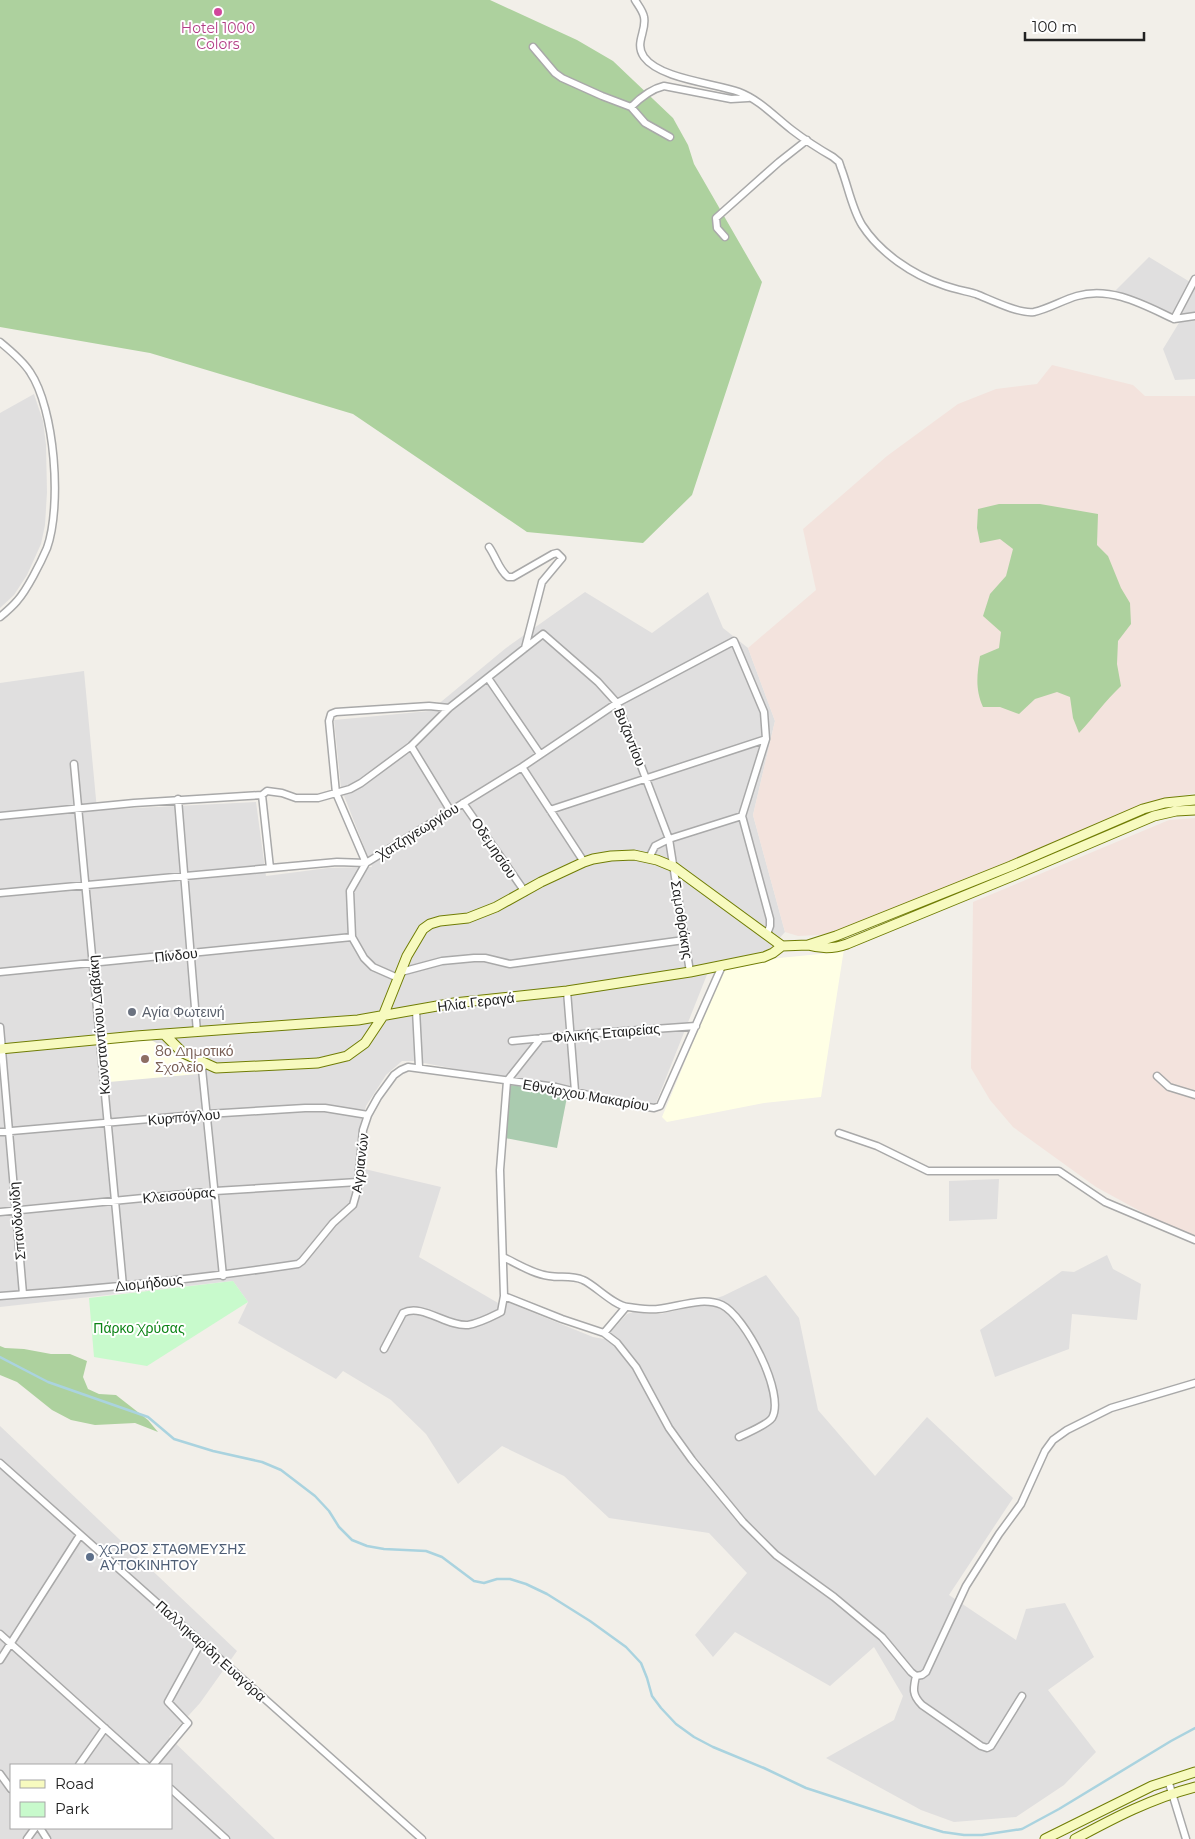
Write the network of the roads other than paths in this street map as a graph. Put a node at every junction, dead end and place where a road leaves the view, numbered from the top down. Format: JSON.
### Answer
{"nodes":[{"id":1,"x":635,"y":0,"type":"edge"},
{"id":2,"x":533,"y":47,"type":"dead end"},
{"id":3,"x":752,"y":98,"type":"junction"},
{"id":4,"x":631,"y":107,"type":"junction"},
{"id":5,"x":670,"y":137,"type":"dead end"},
{"id":6,"x":807,"y":140,"type":"junction"},
{"id":7,"x":726,"y":237,"type":"dead end"},
{"id":8,"x":1195,"y":279,"type":"edge"},
{"id":9,"x":1195,"y":316,"type":"edge"},
{"id":10,"x":1174,"y":320,"type":"junction"},
{"id":11,"x":0,"y":342,"type":"edge"},
{"id":12,"x":489,"y":548,"type":"dead end"},
{"id":13,"x":0,"y":617,"type":"edge"},
{"id":14,"x":525,"y":648,"type":"junction"},
{"id":15,"x":488,"y":678,"type":"junction"},
{"id":16,"x":617,"y":703,"type":"junction"},
{"id":17,"x":449,"y":708,"type":"junction"},
{"id":18,"x":766,"y":739,"type":"junction"},
{"id":19,"x":411,"y":746,"type":"junction"},
{"id":20,"x":540,"y":754,"type":"junction"},
{"id":21,"x":74,"y":764,"type":"dead end"},
{"id":22,"x":522,"y":767,"type":"junction"},
{"id":23,"x":646,"y":779,"type":"junction"},
{"id":24,"x":336,"y":793,"type":"junction"},
{"id":25,"x":262,"y":795,"type":"junction"},
{"id":26,"x":178,"y":799,"type":"junction"},
{"id":27,"x":1195,"y":800,"type":"edge"},
{"id":28,"x":463,"y":803,"type":"junction"},
{"id":29,"x":79,"y":807,"type":"junction"},
{"id":30,"x":450,"y":810,"type":"junction"},
{"id":31,"x":550,"y":810,"type":"junction"},
{"id":32,"x":1195,"y":810,"type":"edge"},
{"id":33,"x":0,"y":816,"type":"edge"},
{"id":34,"x":742,"y":816,"type":"junction"},
{"id":35,"x":669,"y":839,"type":"junction"},
{"id":36,"x":650,"y":858,"type":"junction"},
{"id":37,"x":584,"y":862,"type":"junction"},
{"id":38,"x":366,"y":863,"type":"junction"},
{"id":39,"x":674,"y":867,"type":"junction"},
{"id":40,"x":270,"y":868,"type":"junction"},
{"id":41,"x":185,"y":876,"type":"junction"},
{"id":42,"x":86,"y":885,"type":"junction"},
{"id":43,"x":524,"y":892,"type":"junction"},
{"id":44,"x":0,"y":893,"type":"edge"},
{"id":45,"x":767,"y":934,"type":"junction"},
{"id":46,"x":352,"y":937,"type":"junction"},
{"id":47,"x":684,"y":940,"type":"junction"},
{"id":48,"x":808,"y":945,"type":"junction"},
{"id":49,"x":782,"y":946,"type":"junction"},
{"id":50,"x":192,"y":953,"type":"junction"},
{"id":51,"x":94,"y":963,"type":"junction"},
{"id":52,"x":722,"y":966,"type":"junction"},
{"id":53,"x":0,"y":972,"type":"edge"},
{"id":54,"x":690,"y":972,"type":"junction"},
{"id":55,"x":400,"y":975,"type":"junction"},
{"id":56,"x":567,"y":991,"type":"junction"},
{"id":57,"x":416,"y":1010,"type":"junction"},
{"id":58,"x":383,"y":1016,"type":"junction"},
{"id":59,"x":696,"y":1026,"type":"junction"},
{"id":60,"x":0,"y":1027,"type":"edge"},
{"id":61,"x":197,"y":1032,"type":"junction"},
{"id":62,"x":165,"y":1035,"type":"junction"},
{"id":63,"x":571,"y":1035,"type":"junction"},
{"id":64,"x":541,"y":1038,"type":"junction"},
{"id":65,"x":100,"y":1039,"type":"junction"},
{"id":66,"x":512,"y":1041,"type":"dead end"},
{"id":67,"x":1,"y":1048,"type":"edge"},
{"id":68,"x":205,"y":1064,"type":"junction"},
{"id":69,"x":419,"y":1067,"type":"junction"},
{"id":70,"x":1157,"y":1076,"type":"dead end"},
{"id":71,"x":507,"y":1081,"type":"junction"},
{"id":72,"x":575,"y":1091,"type":"junction"},
{"id":73,"x":1195,"y":1095,"type":"edge"},
{"id":74,"x":207,"y":1114,"type":"junction"},
{"id":75,"x":368,"y":1114,"type":"junction"},
{"id":76,"x":107,"y":1123,"type":"junction"},
{"id":77,"x":0,"y":1132,"type":"edge"},
{"id":78,"x":10,"y":1132,"type":"junction"},
{"id":79,"x":839,"y":1133,"type":"dead end"},
{"id":80,"x":358,"y":1182,"type":"junction"},
{"id":81,"x":215,"y":1191,"type":"junction"},
{"id":82,"x":116,"y":1201,"type":"junction"},
{"id":83,"x":16,"y":1211,"type":"junction"},
{"id":84,"x":0,"y":1212,"type":"edge"},
{"id":85,"x":1195,"y":1240,"type":"edge"},
{"id":86,"x":503,"y":1257,"type":"junction"},
{"id":87,"x":298,"y":1264,"type":"joint"},
{"id":88,"x":223,"y":1276,"type":"junction"},
{"id":89,"x":123,"y":1286,"type":"junction"},
{"id":90,"x":23,"y":1294,"type":"junction"},
{"id":91,"x":0,"y":1296,"type":"edge"},
{"id":92,"x":504,"y":1296,"type":"junction"},
{"id":93,"x":626,"y":1308,"type":"junction"},
{"id":94,"x":604,"y":1333,"type":"junction"},
{"id":95,"x":384,"y":1349,"type":"dead end"},
{"id":96,"x":1195,"y":1383,"type":"edge"},
{"id":97,"x":739,"y":1437,"type":"dead end"},
{"id":98,"x":0,"y":1463,"type":"edge"},
{"id":99,"x":80,"y":1535,"type":"junction"},
{"id":100,"x":0,"y":1634,"type":"edge"},
{"id":101,"x":201,"y":1642,"type":"junction"},
{"id":102,"x":10,"y":1643,"type":"junction"},
{"id":103,"x":0,"y":1660,"type":"edge"},
{"id":104,"x":916,"y":1676,"type":"junction"},
{"id":105,"x":1022,"y":1696,"type":"dead end"},
{"id":106,"x":105,"y":1728,"type":"junction"},
{"id":107,"x":80,"y":1764,"type":"edge"},
{"id":108,"x":145,"y":1764,"type":"edge"},
{"id":109,"x":153,"y":1764,"type":"edge"},
{"id":110,"x":1195,"y":1772,"type":"edge"},
{"id":111,"x":0,"y":1774,"type":"edge"},
{"id":112,"x":1168,"y":1780,"type":"junction"},
{"id":113,"x":1195,"y":1787,"type":"edge"},
{"id":114,"x":10,"y":1788,"type":"edge"},
{"id":115,"x":172,"y":1790,"type":"edge"},
{"id":116,"x":1172,"y":1793,"type":"junction"},
{"id":117,"x":226,"y":1839,"type":"edge"},
{"id":118,"x":422,"y":1839,"type":"edge"},
{"id":119,"x":1045,"y":1839,"type":"edge"},
{"id":120,"x":1075,"y":1839,"type":"edge"},
{"id":121,"x":1186,"y":1839,"type":"edge"}],
"edges":[{"from":1,"to":3,"type":"street"},
{"from":2,"to":4,"type":"street"},
{"from":3,"to":4,"type":"street"},
{"from":3,"to":6,"type":"street"},
{"from":4,"to":5,"type":"street"},
{"from":6,"to":7,"type":"street"},
{"from":6,"to":10,"type":"street"},
{"from":8,"to":10,"type":"street"},
{"from":9,"to":10,"type":"street"},
{"from":11,"to":13,"type":"street"},
{"from":12,"to":14,"type":"street"},
{"from":14,"to":15,"type":"street"},
{"from":14,"to":16,"type":"street","name":"Βυζαντίου"},
{"from":15,"to":17,"type":"street"},
{"from":15,"to":20,"type":"street"},
{"from":16,"to":18,"type":"street","name":"Χατζηγεωργίου"},
{"from":16,"to":20,"type":"street","name":"Χατζηγεωργίου"},
{"from":16,"to":23,"type":"street","name":"Βυζαντίου"},
{"from":17,"to":19,"type":"street"},
{"from":17,"to":24,"type":"street"},
{"from":18,"to":23,"type":"street"},
{"from":18,"to":34,"type":"street"},
{"from":19,"to":24,"type":"street"},
{"from":19,"to":30,"type":"street"},
{"from":20,"to":22,"type":"street","name":"Χατζηγεωργίου"},
{"from":21,"to":29,"type":"street","name":"Κωνσταντίνου Δαβάκη"},
{"from":22,"to":28,"type":"street","name":"Χατζηγεωργίου"},
{"from":22,"to":31,"type":"street"},
{"from":23,"to":31,"type":"street"},
{"from":23,"to":35,"type":"street","name":"Βυζαντίου"},
{"from":24,"to":25,"type":"street"},
{"from":24,"to":38,"type":"street"},
{"from":25,"to":26,"type":"street"},
{"from":25,"to":40,"type":"street"},
{"from":26,"to":29,"type":"street"},
{"from":26,"to":41,"type":"street"},
{"from":27,"to":48,"type":"street"},
{"from":28,"to":30,"type":"street","name":"Χατζηγεωργίου"},
{"from":28,"to":43,"type":"street","name":"Οδεμησίου"},
{"from":29,"to":33,"type":"street"},
{"from":29,"to":42,"type":"street","name":"Κωνσταντίνου Δαβάκη"},
{"from":30,"to":38,"type":"street","name":"Χατζηγεωργίου"},
{"from":31,"to":37,"type":"street"},
{"from":32,"to":48,"type":"street"},
{"from":34,"to":35,"type":"street"},
{"from":34,"to":45,"type":"street"},
{"from":35,"to":36,"type":"street"},
{"from":35,"to":39,"type":"street","name":"Βυζαντίου"},
{"from":36,"to":37,"type":"street"},
{"from":36,"to":39,"type":"street"},
{"from":37,"to":43,"type":"street"},
{"from":38,"to":40,"type":"street","name":"Χατζηγεωργίου"},
{"from":38,"to":46,"type":"street"},
{"from":39,"to":45,"type":"street"},
{"from":39,"to":47,"type":"street","name":"Σαμοθράκης"},
{"from":40,"to":41,"type":"street","name":"Χατζηγεωργίου"},
{"from":41,"to":42,"type":"street","name":"Χατζηγεωργίου"},
{"from":41,"to":50,"type":"street"},
{"from":42,"to":44,"type":"street","name":"Χατζηγεωργίου"},
{"from":42,"to":51,"type":"street","name":"Κωνσταντίνου Δαβάκη"},
{"from":43,"to":55,"type":"street"},
{"from":45,"to":49,"type":"street"},
{"from":46,"to":50,"type":"street","name":"Πίνδου"},
{"from":46,"to":55,"type":"street"},
{"from":47,"to":54,"type":"street","name":"Σαμοθράκης"},
{"from":47,"to":55,"type":"street"},
{"from":48,"to":49,"type":"street"},
{"from":49,"to":52,"type":"street","name":"Ηλία Γεραγά"},
{"from":50,"to":51,"type":"street","name":"Πίνδου"},
{"from":50,"to":61,"type":"street"},
{"from":51,"to":53,"type":"street","name":"Πίνδου"},
{"from":51,"to":65,"type":"street","name":"Κωνσταντίνου Δαβάκη"},
{"from":52,"to":54,"type":"street","name":"Ηλία Γεραγά"},
{"from":52,"to":59,"type":"street","name":"Εθνάρχου Μακαρίου"},
{"from":54,"to":56,"type":"street","name":"Ηλία Γεραγά"},
{"from":55,"to":58,"type":"street"},
{"from":56,"to":57,"type":"street","name":"Ηλία Γεραγά"},
{"from":56,"to":63,"type":"street"},
{"from":57,"to":58,"type":"street","name":"Ηλία Γεραγά"},
{"from":57,"to":69,"type":"street"},
{"from":58,"to":61,"type":"street","name":"Ηλία Γεραγά"},
{"from":58,"to":68,"type":"street"},
{"from":59,"to":63,"type":"street","name":"Φιλικής Εταιρείας"},
{"from":59,"to":72,"type":"street","name":"Εθνάρχου Μακαρίου"},
{"from":60,"to":67,"type":"street","name":"Σπανδωνίδη"},
{"from":61,"to":62,"type":"street","name":"Ηλία Γεραγά"},
{"from":62,"to":65,"type":"street","name":"Ηλία Γεραγά"},
{"from":62,"to":68,"type":"street"},
{"from":63,"to":64,"type":"street","name":"Φιλικής Εταιρείας"},
{"from":63,"to":72,"type":"street"},
{"from":64,"to":66,"type":"street"},
{"from":64,"to":71,"type":"street","name":"Φιλικής Εταιρείας"},
{"from":65,"to":67,"type":"street","name":"Ηλία Γεραγά"},
{"from":65,"to":76,"type":"street","name":"Κωνσταντίνου Δαβάκη"},
{"from":67,"to":78,"type":"street","name":"Σπανδωνίδη"},
{"from":68,"to":74,"type":"street"},
{"from":69,"to":71,"type":"street","name":"Εθνάρχου Μακαρίου"},
{"from":69,"to":75,"type":"street","name":"Αγριανών"},
{"from":70,"to":73,"type":"street"},
{"from":71,"to":72,"type":"street","name":"Εθνάρχου Μακαρίου"},
{"from":71,"to":86,"type":"street"},
{"from":74,"to":75,"type":"street","name":"Κυρπόγλου"},
{"from":74,"to":76,"type":"street","name":"Κυρπόγλου"},
{"from":74,"to":81,"type":"street"},
{"from":75,"to":80,"type":"street","name":"Αγριανών"},
{"from":76,"to":78,"type":"street","name":"Κυρπόγλου"},
{"from":76,"to":82,"type":"street","name":"Κωνσταντίνου Δαβάκη"},
{"from":77,"to":78,"type":"street","name":"Κυρπόγλου"},
{"from":78,"to":83,"type":"street","name":"Σπανδωνίδη"},
{"from":79,"to":85,"type":"street"},
{"from":80,"to":81,"type":"street","name":"Κλεισούρας"},
{"from":80,"to":87,"type":"street","name":"Αγριανών"},
{"from":81,"to":82,"type":"street","name":"Κλεισούρας"},
{"from":81,"to":88,"type":"street"},
{"from":82,"to":83,"type":"street","name":"Κλεισούρας"},
{"from":82,"to":89,"type":"street","name":"Κωνσταντίνου Δαβάκη"},
{"from":83,"to":84,"type":"street","name":"Κλεισούρας"},
{"from":83,"to":90,"type":"street","name":"Σπανδωνίδη"},
{"from":86,"to":92,"type":"street"},
{"from":86,"to":93,"type":"street"},
{"from":87,"to":88,"type":"street","name":"Διομήδους"},
{"from":88,"to":89,"type":"street","name":"Διομήδους"},
{"from":89,"to":90,"type":"street","name":"Διομήδους"},
{"from":90,"to":91,"type":"street","name":"Διομήδους"},
{"from":92,"to":94,"type":"street"},
{"from":92,"to":95,"type":"street"},
{"from":93,"to":94,"type":"street"},
{"from":93,"to":97,"type":"street"},
{"from":94,"to":104,"type":"street"},
{"from":96,"to":104,"type":"street"},
{"from":98,"to":99,"type":"street","name":"Παλληκαρίδη Ευαγόρα"},
{"from":99,"to":101,"type":"street","name":"Παλληκαρίδη Ευαγόρα"},
{"from":99,"to":102,"type":"street"},
{"from":100,"to":102,"type":"street"},
{"from":101,"to":109,"type":"street"},
{"from":101,"to":118,"type":"street","name":"Παλληκαρίδη Ευαγόρα"},
{"from":102,"to":103,"type":"street"},
{"from":102,"to":106,"type":"street"},
{"from":104,"to":105,"type":"street"},
{"from":106,"to":107,"type":"street"},
{"from":106,"to":108,"type":"street"},
{"from":110,"to":112,"type":"street"},
{"from":111,"to":114,"type":"street"},
{"from":112,"to":116,"type":"street"},
{"from":112,"to":119,"type":"street"},
{"from":113,"to":116,"type":"street"},
{"from":115,"to":117,"type":"street"},
{"from":116,"to":120,"type":"street"},
{"from":116,"to":121,"type":"street"}]}
